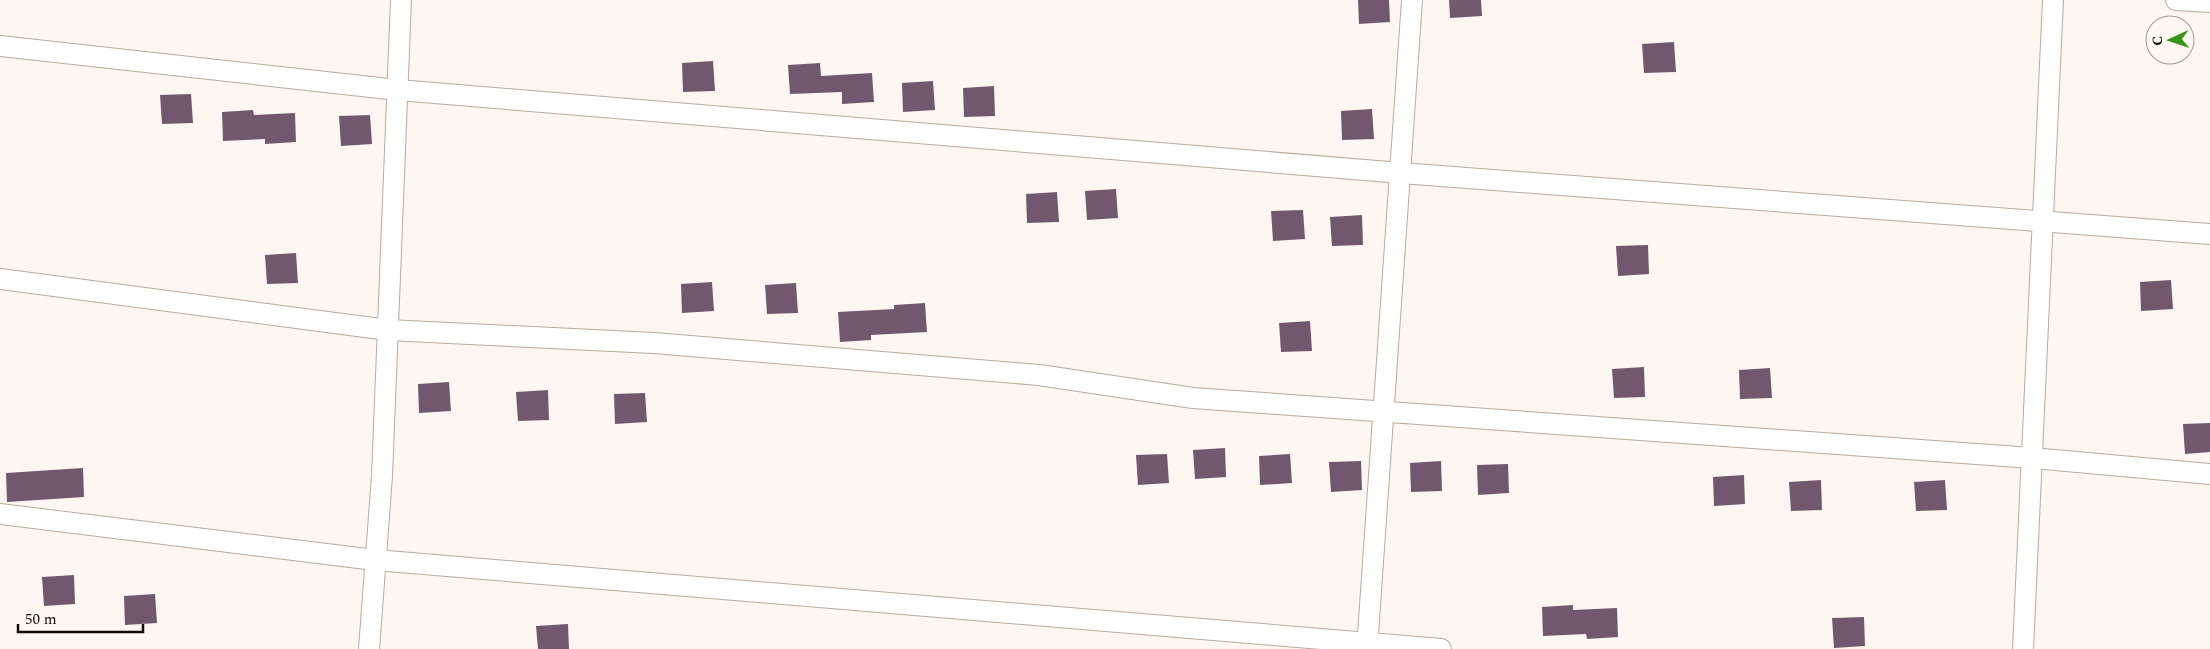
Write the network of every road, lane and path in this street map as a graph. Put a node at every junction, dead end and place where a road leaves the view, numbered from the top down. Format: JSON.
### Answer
{"nodes":[{"id":1,"x":402,"y":0,"type":"edge"},
{"id":2,"x":1412,"y":0,"type":"edge"},
{"id":3,"x":2054,"y":0,"type":"edge"},
{"id":4,"x":2176,"y":0,"type":"edge"},
{"id":5,"x":2210,"y":2,"type":"edge"},
{"id":6,"x":0,"y":46,"type":"edge"},
{"id":7,"x":398,"y":90,"type":"junction"},
{"id":8,"x":1401,"y":173,"type":"junction"},
{"id":9,"x":2043,"y":222,"type":"junction"},
{"id":10,"x":2210,"y":234,"type":"edge"},
{"id":11,"x":0,"y":279,"type":"edge"},
{"id":12,"x":388,"y":330,"type":"junction"},
{"id":13,"x":1385,"y":412,"type":"junction"},
{"id":14,"x":2032,"y":458,"type":"junction"},
{"id":15,"x":2210,"y":474,"type":"edge"},
{"id":16,"x":0,"y":514,"type":"edge"},
{"id":17,"x":376,"y":560,"type":"junction"},
{"id":18,"x":1368,"y":646,"type":"edge"},
{"id":19,"x":369,"y":649,"type":"edge"},
{"id":20,"x":1441,"y":649,"type":"edge"},
{"id":21,"x":2023,"y":649,"type":"edge"}],
"edges":[{"from":1,"to":7,"type":"street"},
{"from":2,"to":8,"type":"street"},
{"from":3,"to":9,"type":"street"},
{"from":4,"to":5,"type":"street"},
{"from":6,"to":7,"type":"street"},
{"from":7,"to":8,"type":"street"},
{"from":7,"to":12,"type":"street"},
{"from":8,"to":9,"type":"street"},
{"from":8,"to":13,"type":"street"},
{"from":9,"to":10,"type":"street"},
{"from":9,"to":14,"type":"street"},
{"from":11,"to":12,"type":"street"},
{"from":12,"to":13,"type":"street"},
{"from":12,"to":17,"type":"street"},
{"from":13,"to":14,"type":"street"},
{"from":13,"to":18,"type":"street"},
{"from":14,"to":15,"type":"street"},
{"from":14,"to":21,"type":"street"},
{"from":16,"to":17,"type":"street"},
{"from":17,"to":18,"type":"street"},
{"from":17,"to":19,"type":"street"},
{"from":18,"to":20,"type":"street"}]}
